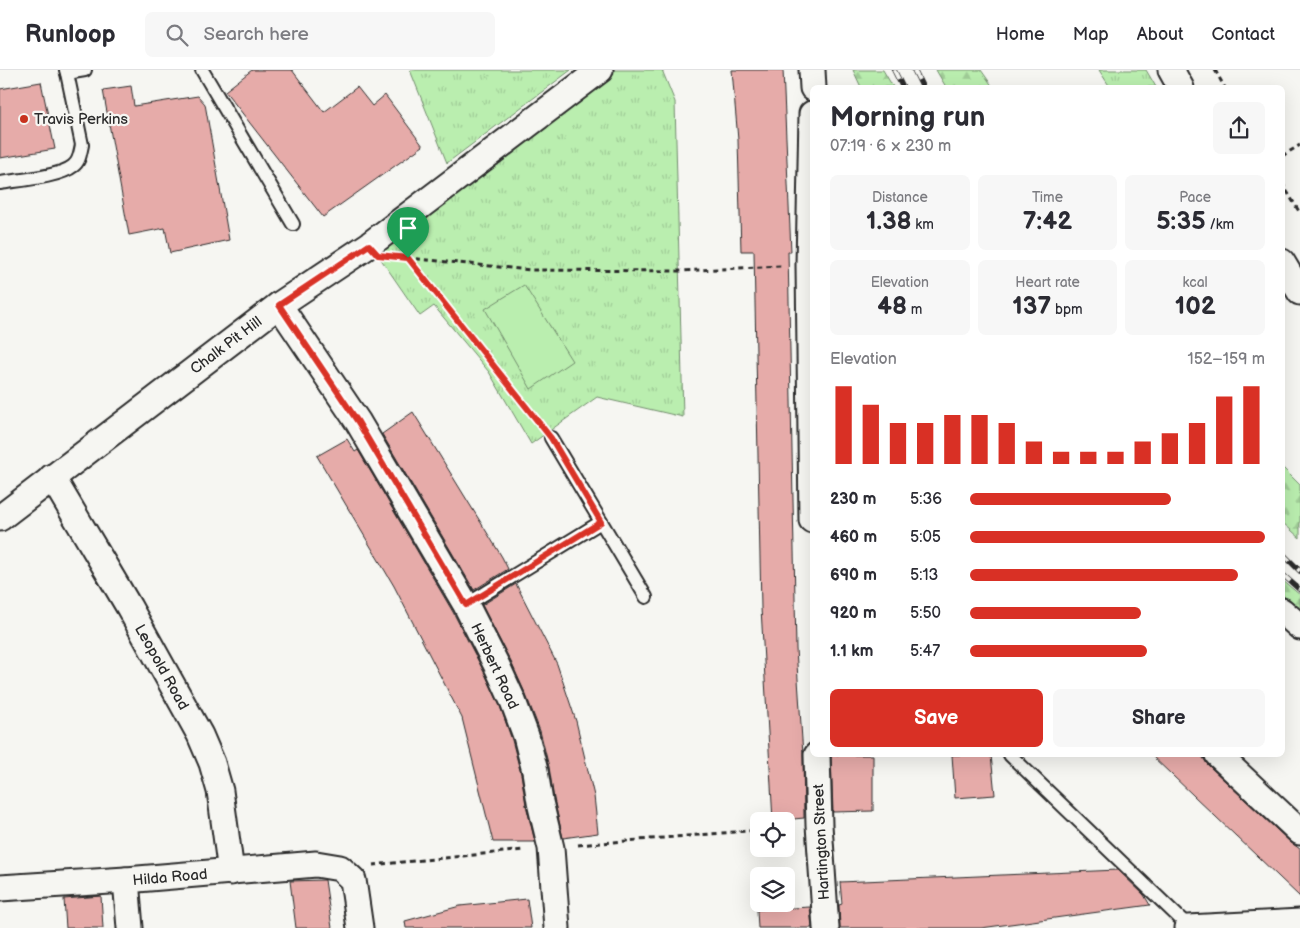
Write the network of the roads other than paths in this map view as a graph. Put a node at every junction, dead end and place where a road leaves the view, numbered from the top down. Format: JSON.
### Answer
{"nodes":[{"id":1,"x":84,"y":70,"type":"edge"},
{"id":2,"x":202,"y":70,"type":"edge"},
{"id":3,"x":600,"y":70,"type":"edge"},
{"id":4,"x":812,"y":70,"type":"edge"},
{"id":5,"x":1171,"y":70,"type":"edge"},
{"id":6,"x":66,"y":72,"type":"edge"},
{"id":7,"x":813,"y":85,"type":"edge"},
{"id":8,"x":1179,"y":85,"type":"edge"},
{"id":9,"x":0,"y":183,"type":"edge"},
{"id":10,"x":810,"y":215,"type":"edge"},
{"id":11,"x":293,"y":224,"type":"dead end"},
{"id":12,"x":1285,"y":267,"type":"edge"},
{"id":13,"x":1300,"y":292,"type":"edge"},
{"id":14,"x":279,"y":305,"type":"junction"},
{"id":15,"x":810,"y":337,"type":"edge"},
{"id":16,"x":551,"y":438,"type":"road end"},
{"id":17,"x":52,"y":477,"type":"junction"},
{"id":18,"x":0,"y":518,"type":"edge"},
{"id":19,"x":601,"y":522,"type":"junction"},
{"id":20,"x":646,"y":597,"type":"dead end"},
{"id":21,"x":466,"y":605,"type":"junction"},
{"id":22,"x":1285,"y":614,"type":"edge"},
{"id":23,"x":1300,"y":628,"type":"edge"},
{"id":24,"x":817,"y":757,"type":"edge"},
{"id":25,"x":1012,"y":757,"type":"edge"},
{"id":26,"x":1220,"y":757,"type":"edge"},
{"id":27,"x":1300,"y":832,"type":"edge"},
{"id":28,"x":231,"y":872,"type":"junction"},
{"id":29,"x":126,"y":880,"type":"junction"},
{"id":30,"x":0,"y":888,"type":"edge"},
{"id":31,"x":1300,"y":922,"type":"edge"},
{"id":32,"x":130,"y":928,"type":"edge"},
{"id":33,"x":360,"y":928,"type":"edge"},
{"id":34,"x":557,"y":928,"type":"edge"},
{"id":35,"x":826,"y":928,"type":"edge"},
{"id":36,"x":1189,"y":928,"type":"edge"}],
"edges":[{"from":1,"to":6,"type":"lane"},
{"from":2,"to":11,"type":"lane"},
{"from":3,"to":14,"type":"street","name":"Chalk Pit Hill"},
{"from":4,"to":7,"type":"street"},
{"from":5,"to":8,"type":"street"},
{"from":6,"to":9,"type":"lane"},
{"from":10,"to":15,"type":"street"},
{"from":12,"to":13,"type":"street"},
{"from":14,"to":17,"type":"street","name":"Chalk Pit Hill"},
{"from":14,"to":21,"type":"street","name":"Herbert Road"},
{"from":16,"to":19,"type":"lane"},
{"from":17,"to":18,"type":"street","name":"Chalk Pit Hill"},
{"from":17,"to":28,"type":"street","name":"Leopold Road"},
{"from":19,"to":20,"type":"lane"},
{"from":19,"to":21,"type":"lane"},
{"from":21,"to":34,"type":"street","name":"Herbert Road"},
{"from":22,"to":23,"type":"street"},
{"from":24,"to":35,"type":"street","name":"Hartington Street"},
{"from":25,"to":36,"type":"lane"},
{"from":26,"to":27,"type":"street"},
{"from":28,"to":29,"type":"street","name":"Hilda Road"},
{"from":28,"to":33,"type":"street","name":"Hilda Road"},
{"from":29,"to":30,"type":"street","name":"Hilda Road"},
{"from":29,"to":32,"type":"street"},
{"from":31,"to":36,"type":"street"}]}
